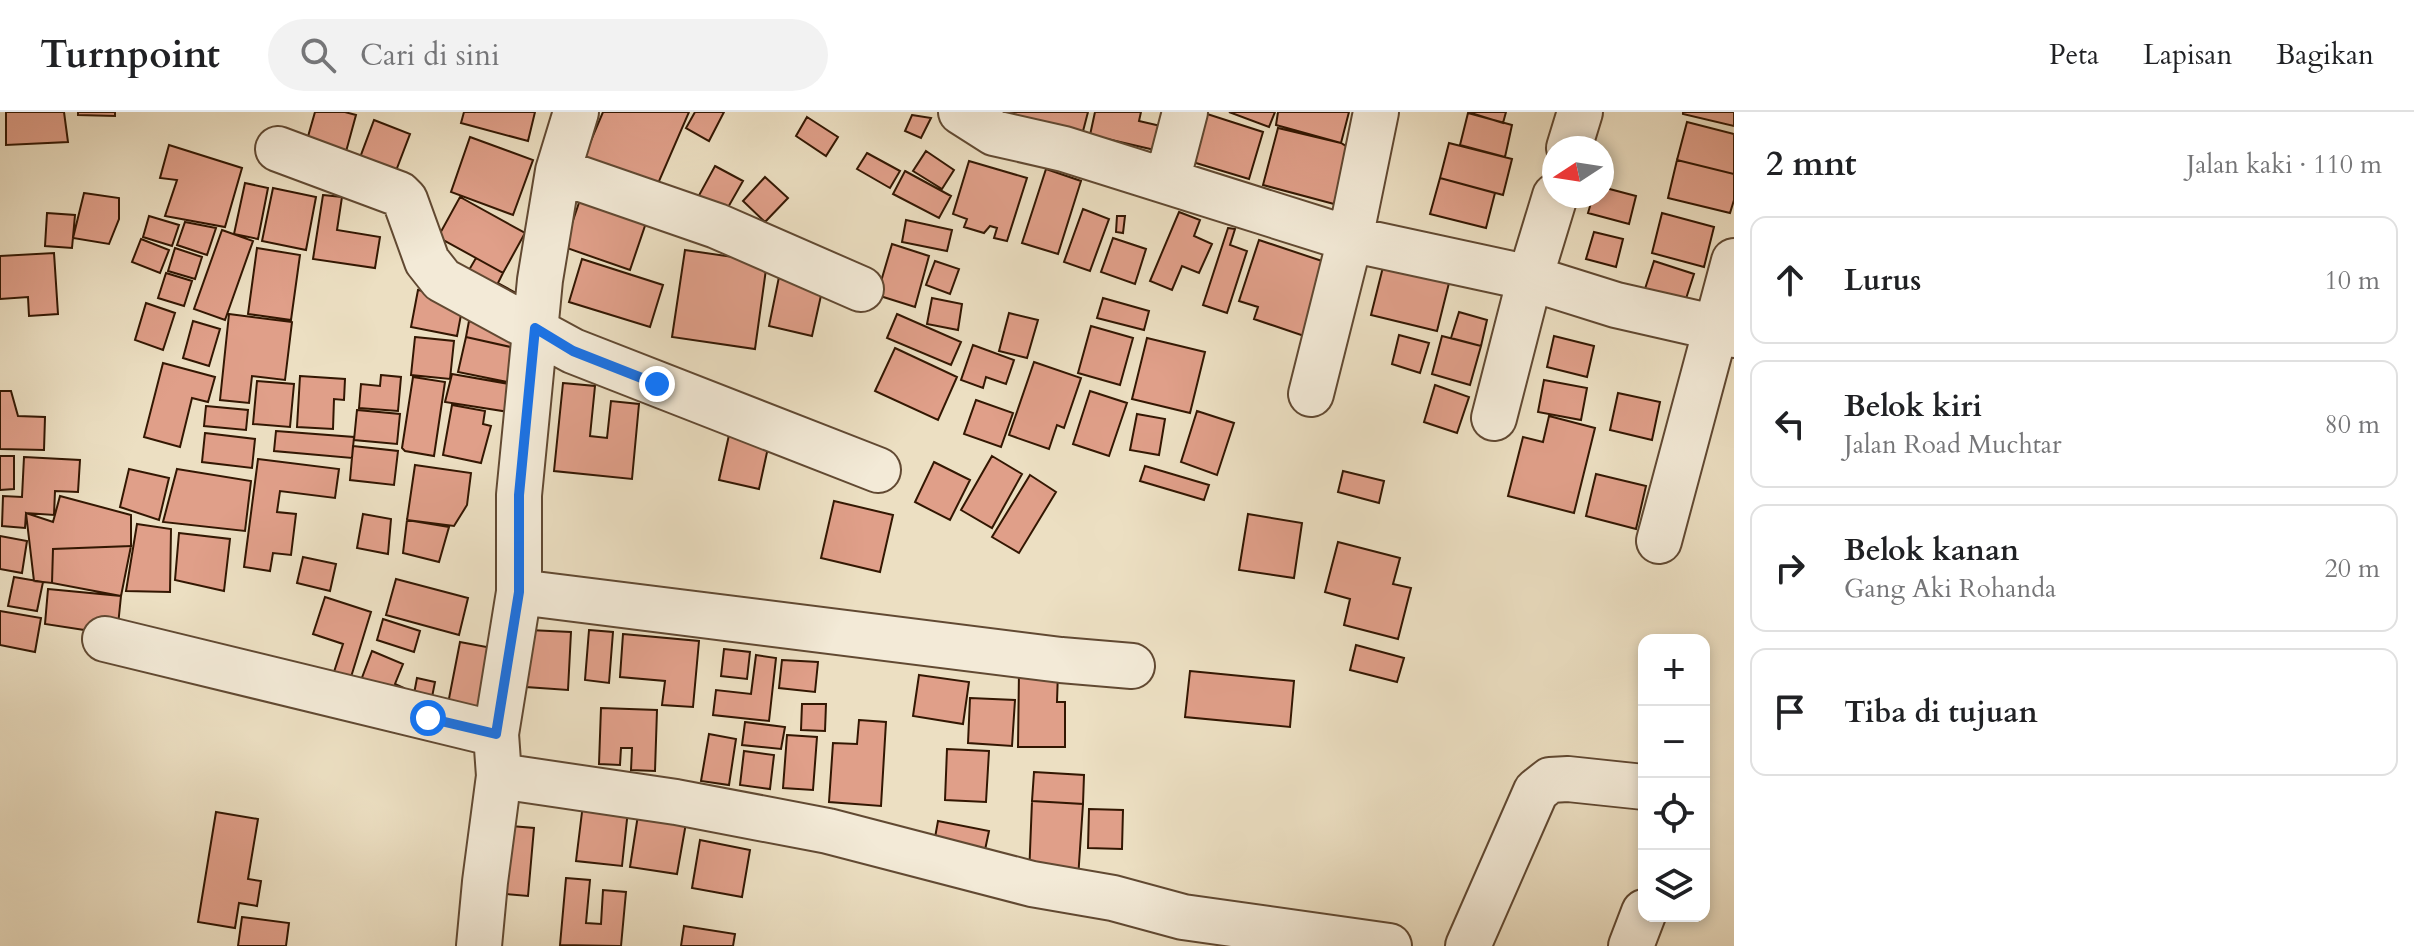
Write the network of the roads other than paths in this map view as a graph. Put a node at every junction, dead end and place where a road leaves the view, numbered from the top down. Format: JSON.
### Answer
{"nodes":[{"id":1,"x":576,"y":112,"type":"edge"},
{"id":2,"x":1185,"y":112,"type":"edge"},
{"id":3,"x":1376,"y":112,"type":"edge"},
{"id":4,"x":1580,"y":112,"type":"edge"},
{"id":5,"x":985,"y":119,"type":"edge"},
{"id":6,"x":1573,"y":136,"type":"edge"},
{"id":7,"x":278,"y":149,"type":"dead end"},
{"id":8,"x":558,"y":171,"type":"junction"},
{"id":9,"x":1167,"y":181,"type":"junction"},
{"id":10,"x":1551,"y":208,"type":"edge"},
{"id":11,"x":1350,"y":239,"type":"junction"},
{"id":12,"x":1734,"y":261,"type":"edge"},
{"id":13,"x":1530,"y":278,"type":"junction"},
{"id":14,"x":861,"y":289,"type":"dead end"},
{"id":15,"x":535,"y":328,"type":"junction"},
{"id":16,"x":1726,"y":332,"type":"edge"},
{"id":17,"x":1311,"y":394,"type":"dead end"},
{"id":18,"x":1494,"y":418,"type":"dead end"},
{"id":19,"x":878,"y":470,"type":"dead end"},
{"id":20,"x":1659,"y":541,"type":"dead end"},
{"id":21,"x":519,"y":592,"type":"junction"},
{"id":22,"x":105,"y":639,"type":"dead end"},
{"id":23,"x":1132,"y":666,"type":"dead end"},
{"id":24,"x":498,"y":755,"type":"junction"},
{"id":25,"x":1638,"y":786,"type":"edge"},
{"id":26,"x":1640,"y":922,"type":"edge"},
{"id":27,"x":479,"y":946,"type":"edge"},
{"id":28,"x":1389,"y":946,"type":"edge"},
{"id":29,"x":1468,"y":946,"type":"edge"},
{"id":30,"x":1631,"y":946,"type":"edge"}],
"edges":[{"from":1,"to":8,"type":"street"},
{"from":2,"to":9,"type":"street"},
{"from":3,"to":11,"type":"street"},
{"from":4,"to":6,"type":"street"},
{"from":5,"to":9,"type":"street"},
{"from":7,"to":15,"type":"street"},
{"from":8,"to":14,"type":"street"},
{"from":8,"to":15,"type":"street"},
{"from":9,"to":11,"type":"street"},
{"from":10,"to":13,"type":"street"},
{"from":11,"to":13,"type":"street"},
{"from":11,"to":17,"type":"street"},
{"from":12,"to":16,"type":"street"},
{"from":13,"to":16,"type":"street"},
{"from":13,"to":18,"type":"street"},
{"from":15,"to":19,"type":"street"},
{"from":15,"to":21,"type":"street"},
{"from":16,"to":20,"type":"street"},
{"from":21,"to":23,"type":"street"},
{"from":21,"to":24,"type":"street"},
{"from":22,"to":24,"type":"street"},
{"from":24,"to":27,"type":"street"},
{"from":24,"to":28,"type":"street"},
{"from":25,"to":29,"type":"street"},
{"from":26,"to":30,"type":"street"}]}
